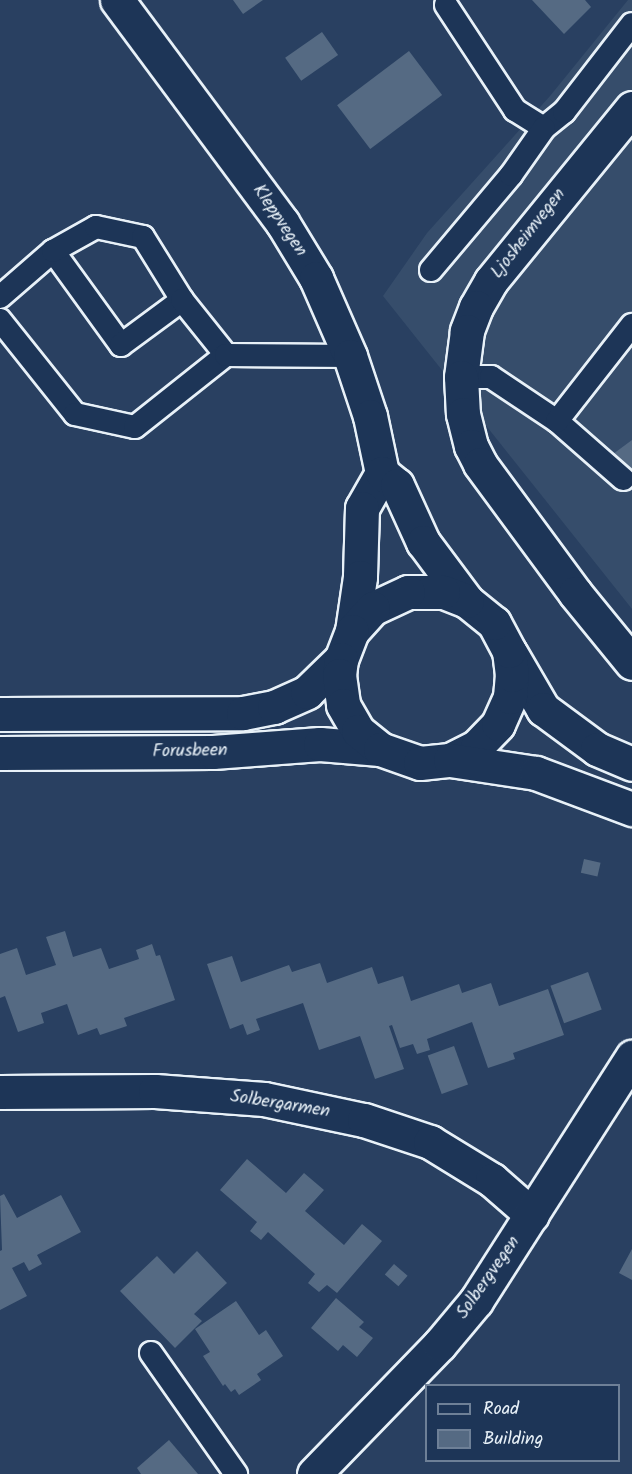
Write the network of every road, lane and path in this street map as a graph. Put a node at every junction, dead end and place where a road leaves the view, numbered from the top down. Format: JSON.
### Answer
{"nodes":[{"id":1,"x":117,"y":0,"type":"edge"},
{"id":2,"x":446,"y":5,"type":"dead end"},
{"id":3,"x":632,"y":24,"type":"edge"},
{"id":4,"x":632,"y":108,"type":"edge"},
{"id":5,"x":544,"y":128,"type":"junction"},
{"id":6,"x":53,"y":251,"type":"junction"},
{"id":7,"x":431,"y":270,"type":"dead end"},
{"id":8,"x":0,"y":297,"type":"edge"},
{"id":9,"x":182,"y":300,"type":"junction"},
{"id":10,"x":0,"y":320,"type":"edge"},
{"id":11,"x":632,"y":325,"type":"edge"},
{"id":12,"x":226,"y":355,"type":"junction"},
{"id":13,"x":350,"y":356,"type":"junction"},
{"id":14,"x":461,"y":376,"type":"junction"},
{"id":15,"x":557,"y":422,"type":"junction"},
{"id":16,"x":382,"y":473,"type":"junction"},
{"id":17,"x":623,"y":480,"type":"dead end"},
{"id":18,"x":467,"y":601,"type":"junction"},
{"id":19,"x":347,"y":645,"type":"junction"},
{"id":20,"x":509,"y":651,"type":"junction"},
{"id":21,"x":632,"y":663,"type":"edge"},
{"id":22,"x":0,"y":714,"type":"edge"},
{"id":23,"x":380,"y":749,"type":"junction"},
{"id":24,"x":0,"y":753,"type":"edge"},
{"id":25,"x":450,"y":760,"type":"junction"},
{"id":26,"x":632,"y":764,"type":"edge"},
{"id":27,"x":632,"y":809,"type":"edge"},
{"id":28,"x":632,"y":1057,"type":"edge"},
{"id":29,"x":0,"y":1092,"type":"edge"},
{"id":30,"x":532,"y":1215,"type":"junction"},
{"id":31,"x":152,"y":1353,"type":"dead end"},
{"id":32,"x":236,"y":1474,"type":"edge"},
{"id":33,"x":314,"y":1474,"type":"edge"}],
"edges":[{"from":1,"to":13,"type":"main road","name":"Kleppvegen"},
{"from":2,"to":5,"type":"lane"},
{"from":3,"to":5,"type":"lane"},
{"from":4,"to":14,"type":"main road","name":"Ljosheimvegen"},
{"from":5,"to":7,"type":"lane"},
{"from":6,"to":8,"type":"lane"},
{"from":6,"to":9,"type":"lane"},
{"from":6,"to":9,"type":"lane"},
{"from":9,"to":12,"type":"lane"},
{"from":10,"to":12,"type":"lane"},
{"from":11,"to":15,"type":"lane"},
{"from":12,"to":13,"type":"lane"},
{"from":13,"to":16,"type":"main road","name":"Kleppvegen"},
{"from":14,"to":15,"type":"lane"},
{"from":14,"to":21,"type":"main road","name":"Ljosheimvegen"},
{"from":15,"to":17,"type":"lane"},
{"from":16,"to":18,"type":"main road"},
{"from":16,"to":19,"type":"main road"},
{"from":18,"to":19,"type":"main road"},
{"from":18,"to":20,"type":"main road"},
{"from":19,"to":22,"type":"main road"},
{"from":19,"to":23,"type":"main road"},
{"from":20,"to":25,"type":"main road"},
{"from":20,"to":26,"type":"main road"},
{"from":23,"to":24,"type":"main road","name":"Forusbeen"},
{"from":23,"to":25,"type":"main road"},
{"from":25,"to":27,"type":"main road"},
{"from":28,"to":30,"type":"main road","name":"Solbergvegen"},
{"from":29,"to":30,"type":"main road","name":"Solbergarmen"},
{"from":30,"to":33,"type":"main road","name":"Solbergvegen"},
{"from":31,"to":32,"type":"lane"}]}
